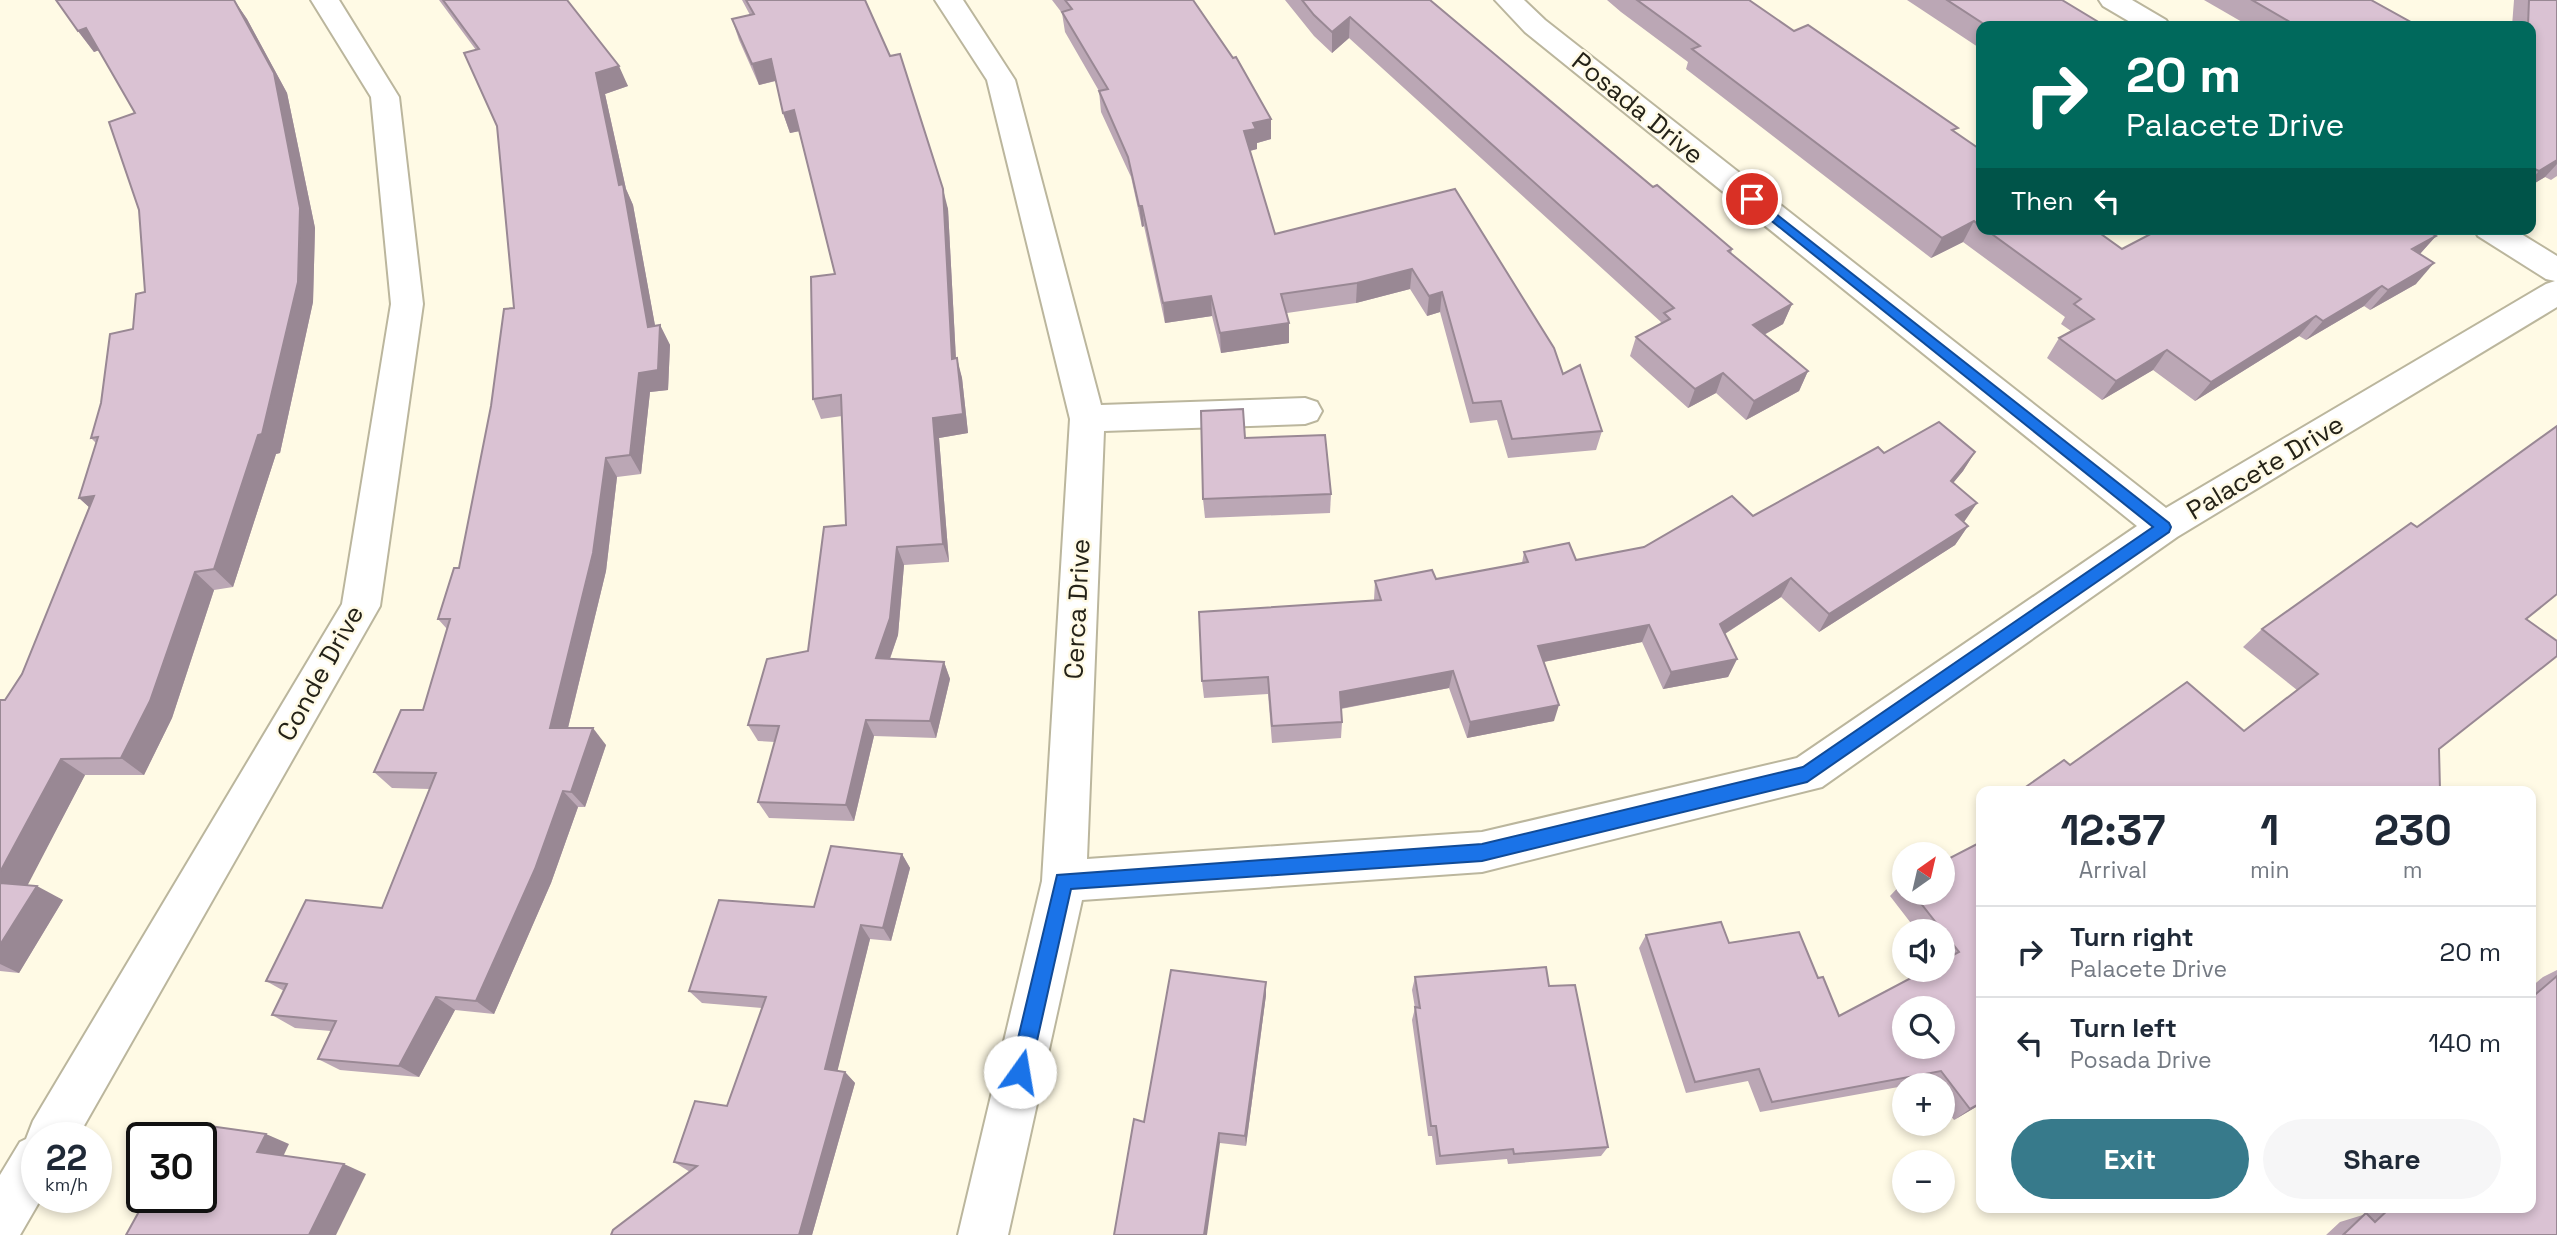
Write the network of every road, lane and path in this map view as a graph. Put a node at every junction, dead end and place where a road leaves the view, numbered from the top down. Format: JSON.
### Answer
{"nodes":[{"id":1,"x":325,"y":0,"type":"edge"},
{"id":2,"x":949,"y":0,"type":"edge"},
{"id":3,"x":1509,"y":0,"type":"edge"},
{"id":4,"x":2113,"y":0,"type":"edge"},
{"id":5,"x":2148,"y":21,"type":"edge"},
{"id":6,"x":2499,"y":235,"type":"edge"},
{"id":7,"x":2557,"y":271,"type":"edge"},
{"id":8,"x":2557,"y":292,"type":"edge"},
{"id":9,"x":1305,"y":411,"type":"dead end"},
{"id":10,"x":1087,"y":419,"type":"junction"},
{"id":11,"x":2164,"y":527,"type":"junction"},
{"id":12,"x":1064,"y":881,"type":"junction"},
{"id":13,"x":59,"y":1122,"type":"edge"},
{"id":14,"x":21,"y":1186,"type":"edge"},
{"id":15,"x":0,"y":1222,"type":"edge"},
{"id":16,"x":983,"y":1235,"type":"edge"}],
"edges":[{"from":1,"to":13,"type":"street","name":"Conde Drive"},
{"from":2,"to":10,"type":"street","name":"Cerca Drive"},
{"from":3,"to":11,"type":"street","name":"Posada Drive"},
{"from":4,"to":5,"type":"street"},
{"from":6,"to":7,"type":"street"},
{"from":8,"to":11,"type":"street","name":"Palacete Drive"},
{"from":9,"to":10,"type":"street"},
{"from":10,"to":12,"type":"street","name":"Cerca Drive"},
{"from":11,"to":12,"type":"street","name":"Palacete Drive"},
{"from":12,"to":16,"type":"street","name":"Cerca Drive"},
{"from":14,"to":15,"type":"street"}]}
